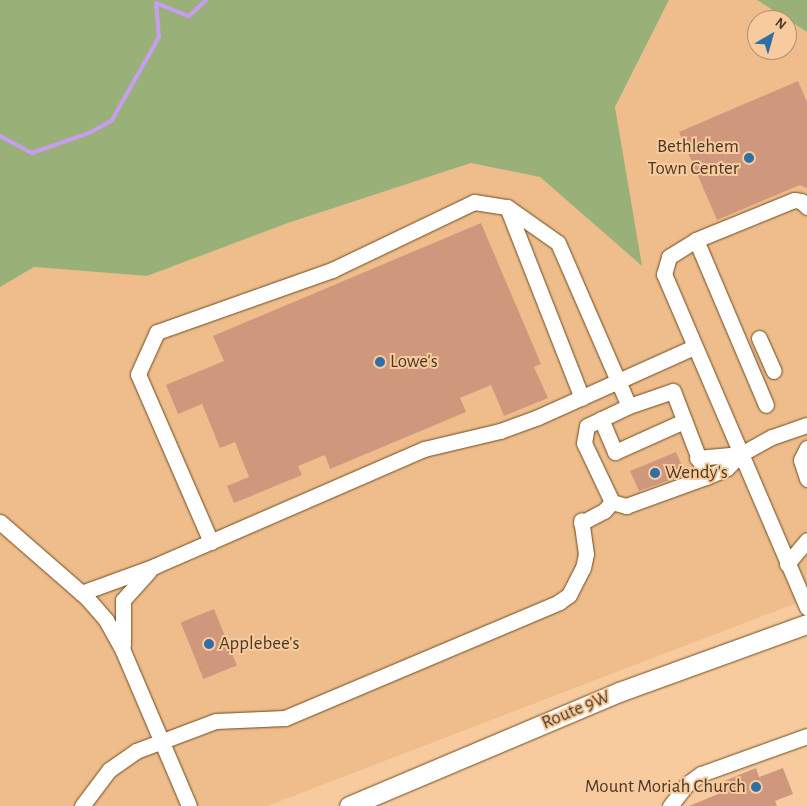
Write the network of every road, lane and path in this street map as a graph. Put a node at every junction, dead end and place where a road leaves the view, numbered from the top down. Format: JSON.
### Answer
{"nodes":[{"id":1,"x":507,"y":207,"type":"junction"},
{"id":2,"x":807,"y":207,"type":"edge"},
{"id":3,"x":696,"y":240,"type":"junction"},
{"id":4,"x":759,"y":338,"type":"dead end"},
{"id":5,"x":694,"y":347,"type":"junction"},
{"id":6,"x":774,"y":371,"type":"dead end"},
{"id":7,"x":620,"y":381,"type":"junction"},
{"id":8,"x":582,"y":398,"type":"junction"},
{"id":9,"x":629,"y":406,"type":"junction"},
{"id":10,"x":766,"y":406,"type":"dead end"},
{"id":11,"x":601,"y":419,"type":"junction"},
{"id":12,"x":684,"y":421,"type":"junction"},
{"id":13,"x":807,"y":425,"type":"edge"},
{"id":14,"x":807,"y":448,"type":"edge"},
{"id":15,"x":741,"y":454,"type":"junction"},
{"id":16,"x":807,"y":454,"type":"edge"},
{"id":17,"x":697,"y":458,"type":"junction"},
{"id":18,"x":807,"y":465,"type":"edge"},
{"id":19,"x":706,"y":477,"type":"junction"},
{"id":20,"x":807,"y":479,"type":"edge"},
{"id":21,"x":612,"y":502,"type":"junction"},
{"id":22,"x":0,"y":522,"type":"edge"},
{"id":23,"x":807,"y":540,"type":"edge"},
{"id":24,"x":211,"y":542,"type":"junction"},
{"id":25,"x":787,"y":564,"type":"junction"},
{"id":26,"x":155,"y":566,"type":"junction"},
{"id":27,"x":81,"y":593,"type":"junction"},
{"id":28,"x":807,"y":608,"type":"edge"},
{"id":29,"x":807,"y":624,"type":"edge"},
{"id":30,"x":123,"y":651,"type":"junction"},
{"id":31,"x":804,"y":738,"type":"edge"},
{"id":32,"x":162,"y":742,"type":"junction"},
{"id":33,"x":82,"y":806,"type":"edge"},
{"id":34,"x":188,"y":806,"type":"edge"},
{"id":35,"x":349,"y":806,"type":"edge"},
{"id":36,"x":670,"y":806,"type":"edge"}],
"edges":[{"from":1,"to":7,"type":"lane"},
{"from":1,"to":8,"type":"lane"},
{"from":1,"to":24,"type":"lane"},
{"from":2,"to":3,"type":"lane"},
{"from":3,"to":5,"type":"lane"},
{"from":3,"to":10,"type":"lane"},
{"from":4,"to":6,"type":"lane"},
{"from":5,"to":7,"type":"lane"},
{"from":5,"to":15,"type":"lane"},
{"from":7,"to":8,"type":"lane"},
{"from":7,"to":9,"type":"lane"},
{"from":8,"to":24,"type":"lane"},
{"from":9,"to":11,"type":"lane"},
{"from":9,"to":12,"type":"lane"},
{"from":11,"to":12,"type":"lane"},
{"from":11,"to":21,"type":"lane"},
{"from":12,"to":17,"type":"lane"},
{"from":13,"to":15,"type":"lane"},
{"from":14,"to":20,"type":"lane"},
{"from":15,"to":17,"type":"lane"},
{"from":15,"to":19,"type":"lane"},
{"from":15,"to":25,"type":"lane"},
{"from":16,"to":18,"type":"lane"},
{"from":17,"to":19,"type":"lane"},
{"from":19,"to":21,"type":"lane"},
{"from":21,"to":32,"type":"lane"},
{"from":22,"to":27,"type":"lane"},
{"from":23,"to":25,"type":"lane"},
{"from":24,"to":26,"type":"lane"},
{"from":25,"to":28,"type":"lane"},
{"from":26,"to":27,"type":"lane"},
{"from":26,"to":30,"type":"lane"},
{"from":27,"to":30,"type":"lane"},
{"from":29,"to":35,"type":"main road","name":"Route 9W"},
{"from":30,"to":32,"type":"lane"},
{"from":31,"to":36,"type":"lane"},
{"from":32,"to":33,"type":"lane"},
{"from":32,"to":34,"type":"lane"}]}
